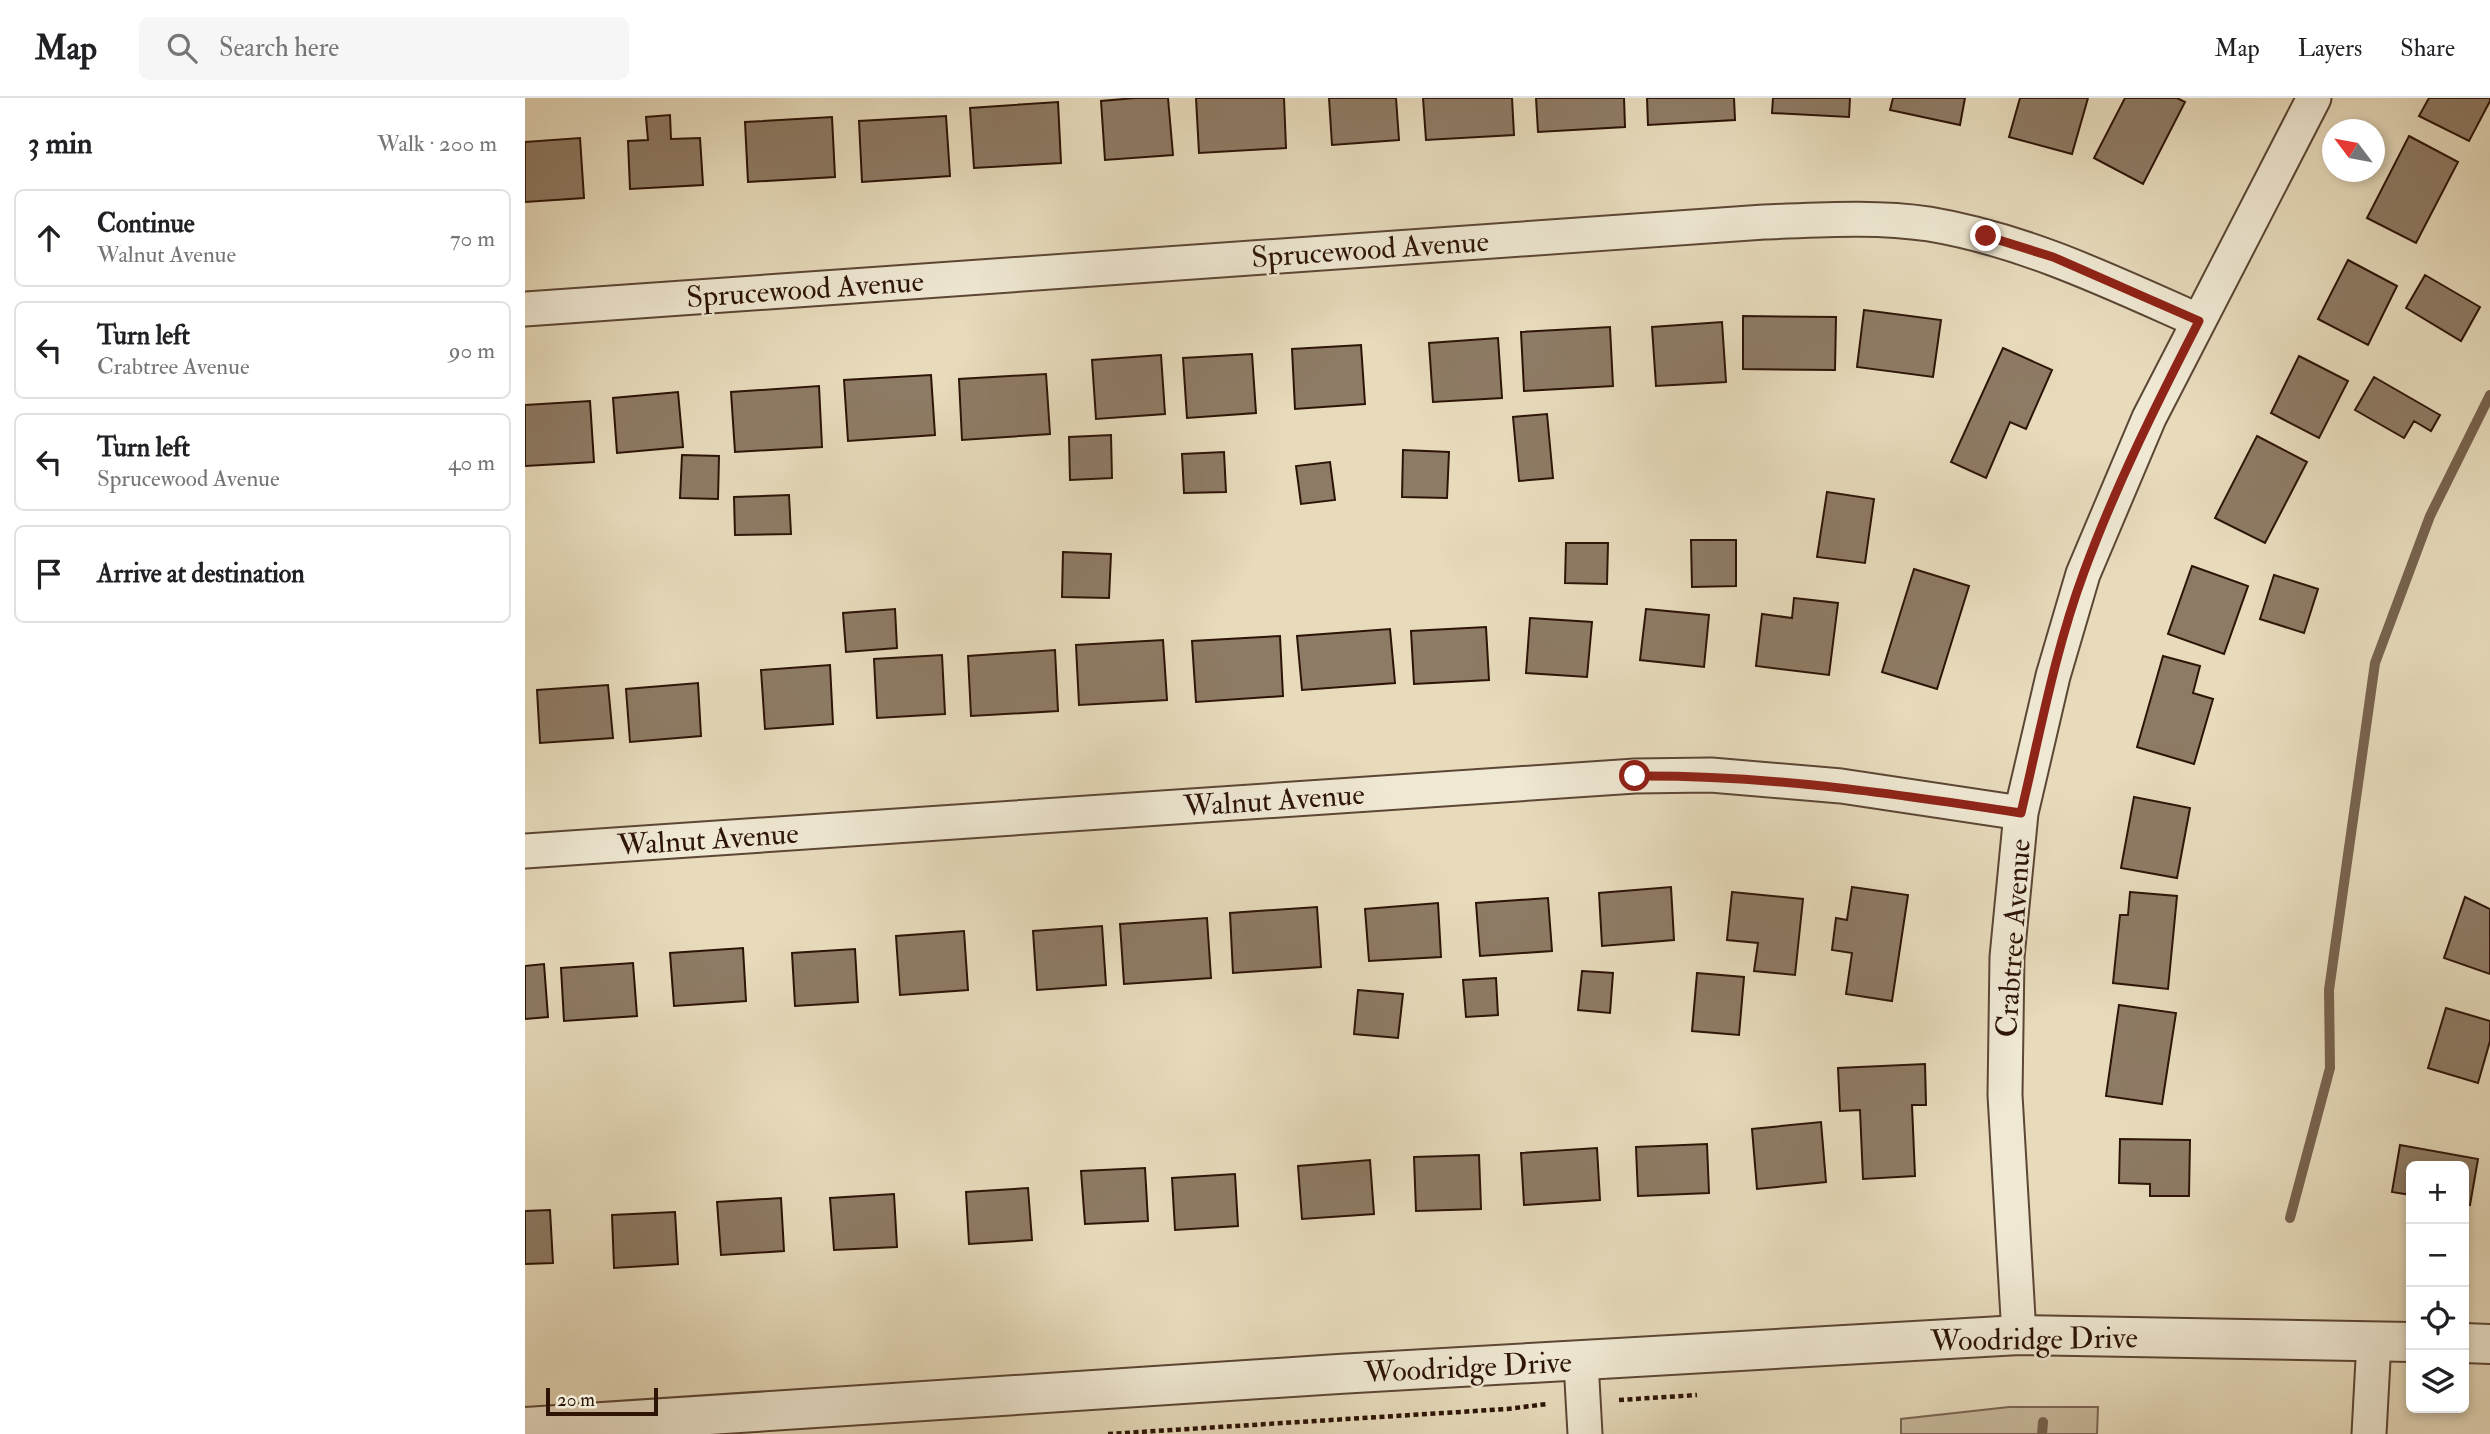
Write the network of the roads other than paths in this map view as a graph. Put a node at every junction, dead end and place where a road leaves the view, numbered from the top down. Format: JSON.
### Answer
{"nodes":[{"id":1,"x":2314,"y":98,"type":"edge"},
{"id":2,"x":525,"y":309,"type":"edge"},
{"id":3,"x":2199,"y":321,"type":"junction"},
{"id":4,"x":2021,"y":813,"type":"junction"},
{"id":5,"x":525,"y":851,"type":"edge"},
{"id":6,"x":2019,"y":1335,"type":"junction"},
{"id":7,"x":2393,"y":1341,"type":"edge"},
{"id":8,"x":2469,"y":1343,"type":"edge"},
{"id":9,"x":2490,"y":1344,"type":"edge"},
{"id":10,"x":1581,"y":1362,"type":"junction"},
{"id":11,"x":746,"y":1424,"type":"edge"},
{"id":12,"x":525,"y":1427,"type":"edge"},
{"id":13,"x":1585,"y":1434,"type":"edge"},
{"id":14,"x":2369,"y":1434,"type":"edge"}],
"edges":[{"from":1,"to":3,"type":"street","name":"Crabtree Avenue"},
{"from":2,"to":3,"type":"street","name":"Sprucewood Avenue"},
{"from":3,"to":4,"type":"street","name":"Crabtree Avenue"},
{"from":4,"to":5,"type":"street","name":"Walnut Avenue"},
{"from":4,"to":6,"type":"street","name":"Crabtree Avenue"},
{"from":6,"to":7,"type":"street","name":"Woodridge Drive"},
{"from":6,"to":10,"type":"street","name":"Woodridge Drive"},
{"from":7,"to":14,"type":"street"},
{"from":8,"to":9,"type":"street"},
{"from":10,"to":11,"type":"street","name":"Woodridge Drive"},
{"from":10,"to":13,"type":"street"},
{"from":11,"to":12,"type":"street","name":"Woodridge Drive"}]}
